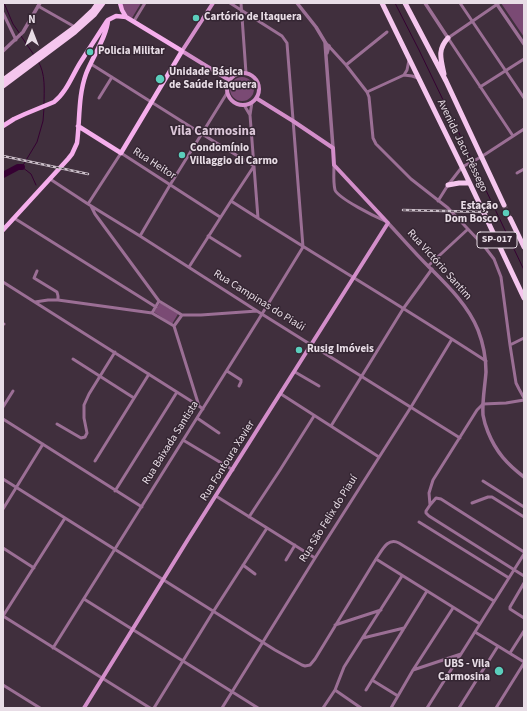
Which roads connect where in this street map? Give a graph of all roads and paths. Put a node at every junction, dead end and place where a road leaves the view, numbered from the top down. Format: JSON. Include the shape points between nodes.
{"nodes":[{"id":1,"x":98,"y":3,"type":"edge"},
{"id":2,"x":103,"y":3,"type":"edge"},
{"id":3,"x":120,"y":3,"type":"edge"},
{"id":4,"x":145,"y":3,"type":"edge"},
{"id":5,"x":213,"y":3,"type":"edge"},
{"id":6,"x":230,"y":3,"type":"edge"},
{"id":7,"x":241,"y":3,"type":"edge"},
{"id":8,"x":297,"y":3,"type":"edge"},
{"id":9,"x":382,"y":3,"type":"edge"},
{"id":10,"x":405,"y":3,"type":"edge"},
{"id":11,"x":425,"y":3,"type":"edge"},
{"id":12,"x":460,"y":3,"type":"edge"},
{"id":13,"x":497,"y":3,"type":"edge"},
{"id":14,"x":39,"y":5,"type":"edge"},
{"id":15,"x":241,"y":10,"type":"junction"},
{"id":16,"x":3,"y":14,"type":"edge"},
{"id":17,"x":126,"y":17,"type":"junction"},
{"id":18,"x":108,"y":20,"type":"junction"},
{"id":19,"x":134,"y":21,"type":"junction"},
{"id":20,"x":472,"y":21,"type":"junction"},
{"id":21,"x":75,"y":27,"type":"junction"},
{"id":22,"x":387,"y":32,"type":"dead end"},
{"id":23,"x":448,"y":38,"type":"junction"},
{"id":24,"x":17,"y":39,"type":"junction"},
{"id":25,"x":326,"y":42,"type":"junction"},
{"id":26,"x":524,"y":44,"type":"edge"},
{"id":27,"x":329,"y":46,"type":"junction"},
{"id":28,"x":3,"y":51,"type":"edge"},
{"id":29,"x":182,"y":51,"type":"junction"},
{"id":30,"x":39,"y":56,"type":"junction"},
{"id":31,"x":326,"y":56,"type":"junction"},
{"id":32,"x":409,"y":58,"type":"junction"},
{"id":33,"x":524,"y":59,"type":"edge"},
{"id":34,"x":33,"y":60,"type":"junction"},
{"id":35,"x":91,"y":64,"type":"junction"},
{"id":36,"x":346,"y":65,"type":"junction"},
{"id":37,"x":505,"y":71,"type":"junction"},
{"id":38,"x":246,"y":73,"type":"junction"},
{"id":39,"x":404,"y":75,"type":"junction"},
{"id":40,"x":112,"y":78,"type":"junction"},
{"id":41,"x":419,"y":78,"type":"junction"},
{"id":42,"x":3,"y":80,"type":"edge"},
{"id":43,"x":230,"y":80,"type":"junction"},
{"id":44,"x":446,"y":81,"type":"junction"},
{"id":45,"x":3,"y":86,"type":"edge"},
{"id":46,"x":480,"y":87,"type":"junction"},
{"id":47,"x":367,"y":92,"type":"junction"},
{"id":48,"x":227,"y":93,"type":"junction"},
{"id":49,"x":99,"y":98,"type":"dead end"},
{"id":50,"x":256,"y":98,"type":"junction"},
{"id":51,"x":524,"y":98,"type":"edge"},
{"id":52,"x":151,"y":102,"type":"junction"},
{"id":53,"x":252,"y":102,"type":"junction"},
{"id":54,"x":244,"y":105,"type":"junction"},
{"id":55,"x":250,"y":115,"type":"junction"},
{"id":56,"x":293,"y":121,"type":"junction"},
{"id":57,"x":3,"y":126,"type":"edge"},
{"id":58,"x":78,"y":126,"type":"junction"},
{"id":59,"x":524,"y":129,"type":"edge"},
{"id":60,"x":86,"y":131,"type":"junction"},
{"id":61,"x":202,"y":134,"type":"junction"},
{"id":62,"x":78,"y":135,"type":"junction"},
{"id":63,"x":513,"y":136,"type":"junction"},
{"id":64,"x":333,"y":148,"type":"junction"},
{"id":65,"x":121,"y":153,"type":"junction"},
{"id":66,"x":479,"y":158,"type":"junction"},
{"id":67,"x":334,"y":165,"type":"junction"},
{"id":68,"x":254,"y":166,"type":"junction"},
{"id":69,"x":464,"y":166,"type":"junction"},
{"id":70,"x":524,"y":169,"type":"edge"},
{"id":71,"x":517,"y":173,"type":"dead end"},
{"id":72,"x":50,"y":179,"type":"junction"},
{"id":73,"x":469,"y":183,"type":"junction"},
{"id":74,"x":170,"y":185,"type":"junction"},
{"id":75,"x":448,"y":185,"type":"junction"},
{"id":76,"x":231,"y":201,"type":"junction"},
{"id":77,"x":438,"y":201,"type":"junction"},
{"id":78,"x":90,"y":205,"type":"junction"},
{"id":79,"x":504,"y":205,"type":"tunnel mouth"},
{"id":80,"x":220,"y":217,"type":"junction"},
{"id":81,"x":14,"y":218,"type":"junction"},
{"id":82,"x":258,"y":218,"type":"junction"},
{"id":83,"x":510,"y":218,"type":"tunnel mouth"},
{"id":84,"x":387,"y":222,"type":"junction"},
{"id":85,"x":468,"y":229,"type":"junction"},
{"id":86,"x":3,"y":230,"type":"edge"},
{"id":87,"x":140,"y":236,"type":"junction"},
{"id":88,"x":208,"y":236,"type":"junction"},
{"id":89,"x":303,"y":247,"type":"junction"},
{"id":90,"x":524,"y":247,"type":"edge"},
{"id":91,"x":240,"y":256,"type":"dead end"},
{"id":92,"x":189,"y":267,"type":"junction"},
{"id":93,"x":430,"y":267,"type":"junction"},
{"id":94,"x":37,"y":271,"type":"dead end"},
{"id":95,"x":353,"y":278,"type":"junction"},
{"id":96,"x":3,"y":282,"type":"edge"},
{"id":97,"x":524,"y":298,"type":"edge"},
{"id":98,"x":58,"y":300,"type":"junction"},
{"id":99,"x":159,"y":301,"type":"junction"},
{"id":100,"x":35,"y":302,"type":"junction"},
{"id":101,"x":156,"y":307,"type":"junction"},
{"id":102,"x":403,"y":310,"type":"junction"},
{"id":103,"x":257,"y":311,"type":"junction"},
{"id":104,"x":152,"y":313,"type":"junction"},
{"id":105,"x":262,"y":314,"type":"junction"},
{"id":106,"x":182,"y":315,"type":"junction"},
{"id":107,"x":174,"y":326,"type":"junction"},
{"id":108,"x":524,"y":338,"type":"edge"},
{"id":109,"x":452,"y":339,"type":"junction"},
{"id":110,"x":510,"y":344,"type":"junction"},
{"id":111,"x":312,"y":345,"type":"junction"},
{"id":112,"x":115,"y":352,"type":"junction"},
{"id":113,"x":73,"y":359,"type":"dead end"},
{"id":114,"x":486,"y":361,"type":"junction"},
{"id":115,"x":226,"y":370,"type":"junction"},
{"id":116,"x":295,"y":372,"type":"junction"},
{"id":117,"x":149,"y":374,"type":"junction"},
{"id":118,"x":100,"y":376,"type":"junction"},
{"id":119,"x":362,"y":376,"type":"junction"},
{"id":120,"x":239,"y":386,"type":"dead end"},
{"id":121,"x":319,"y":386,"type":"dead end"},
{"id":122,"x":13,"y":391,"type":"dead end"},
{"id":123,"x":177,"y":392,"type":"junction"},
{"id":124,"x":281,"y":394,"type":"junction"},
{"id":125,"x":134,"y":398,"type":"junction"},
{"id":126,"x":524,"y":399,"type":"edge"},
{"id":127,"x":483,"y":404,"type":"junction"},
{"id":128,"x":199,"y":406,"type":"junction"},
{"id":129,"x":3,"y":407,"type":"edge"},
{"id":130,"x":411,"y":407,"type":"junction"},
{"id":131,"x":203,"y":409,"type":"junction"},
{"id":132,"x":314,"y":416,"type":"junction"},
{"id":133,"x":197,"y":418,"type":"junction"},
{"id":134,"x":3,"y":419,"type":"edge"},
{"id":135,"x":57,"y":424,"type":"dead end"},
{"id":136,"x":331,"y":426,"type":"junction"},
{"id":137,"x":219,"y":433,"type":"dead end"},
{"id":138,"x":460,"y":438,"type":"junction"},
{"id":139,"x":183,"y":440,"type":"junction"},
{"id":140,"x":44,"y":444,"type":"junction"},
{"id":141,"x":379,"y":456,"type":"junction"},
{"id":142,"x":95,"y":462,"type":"dead end"},
{"id":143,"x":233,"y":470,"type":"junction"},
{"id":144,"x":524,"y":477,"type":"edge"},
{"id":145,"x":3,"y":479,"type":"edge"},
{"id":146,"x":483,"y":481,"type":"dead end"},
{"id":147,"x":16,"y":488,"type":"junction"},
{"id":148,"x":115,"y":491,"type":"junction"},
{"id":149,"x":216,"y":496,"type":"junction"},
{"id":150,"x":472,"y":503,"type":"dead end"},
{"id":151,"x":430,"y":505,"type":"junction"},
{"id":152,"x":142,"y":507,"type":"junction"},
{"id":153,"x":524,"y":507,"type":"edge"},
{"id":154,"x":3,"y":509,"type":"edge"},
{"id":155,"x":524,"y":517,"type":"edge"},
{"id":156,"x":65,"y":518,"type":"junction"},
{"id":157,"x":249,"y":518,"type":"junction"},
{"id":158,"x":419,"y":522,"type":"dead end"},
{"id":159,"x":267,"y":528,"type":"junction"},
{"id":160,"x":295,"y":545,"type":"junction"},
{"id":161,"x":3,"y":548,"type":"edge"},
{"id":162,"x":115,"y":550,"type":"junction"},
{"id":163,"x":524,"y":553,"type":"edge"},
{"id":164,"x":315,"y":558,"type":"junction"},
{"id":165,"x":376,"y":559,"type":"junction"},
{"id":166,"x":286,"y":560,"type":"dead end"},
{"id":167,"x":243,"y":565,"type":"junction"},
{"id":168,"x":34,"y":568,"type":"junction"},
{"id":169,"x":514,"y":570,"type":"junction"},
{"id":170,"x":255,"y":574,"type":"dead end"},
{"id":171,"x":402,"y":576,"type":"junction"},
{"id":172,"x":524,"y":576,"type":"edge"},
{"id":173,"x":509,"y":578,"type":"junction"},
{"id":174,"x":164,"y":580,"type":"junction"},
{"id":175,"x":524,"y":583,"type":"edge"},
{"id":176,"x":427,"y":591,"type":"junction"},
{"id":177,"x":84,"y":599,"type":"junction"},
{"id":178,"x":494,"y":602,"type":"junction"},
{"id":179,"x":453,"y":608,"type":"junction"},
{"id":180,"x":380,"y":610,"type":"junction"},
{"id":181,"x":213,"y":612,"type":"junction"},
{"id":182,"x":3,"y":616,"type":"edge"},
{"id":183,"x":524,"y":618,"type":"edge"},
{"id":184,"x":480,"y":624,"type":"junction"},
{"id":185,"x":335,"y":625,"type":"junction"},
{"id":186,"x":404,"y":628,"type":"junction"},
{"id":187,"x":132,"y":630,"type":"junction"},
{"id":188,"x":524,"y":631,"type":"edge"},
{"id":189,"x":475,"y":632,"type":"junction"},
{"id":190,"x":363,"y":638,"type":"junction"},
{"id":191,"x":263,"y":642,"type":"junction"},
{"id":192,"x":498,"y":646,"type":"junction"},
{"id":193,"x":53,"y":648,"type":"junction"},
{"id":194,"x":510,"y":653,"type":"junction"},
{"id":195,"x":461,"y":654,"type":"junction"},
{"id":196,"x":183,"y":661,"type":"junction"},
{"id":197,"x":524,"y":662,"type":"edge"},
{"id":198,"x":413,"y":670,"type":"junction"},
{"id":199,"x":102,"y":679,"type":"junction"},
{"id":200,"x":372,"y":680,"type":"junction"},
{"id":201,"x":3,"y":684,"type":"edge"},
{"id":202,"x":335,"y":690,"type":"junction"},
{"id":203,"x":366,"y":690,"type":"dead end"},
{"id":204,"x":232,"y":691,"type":"junction"},
{"id":205,"x":398,"y":696,"type":"junction"},
{"id":206,"x":40,"y":708,"type":"edge"},
{"id":207,"x":84,"y":708,"type":"edge"},
{"id":208,"x":150,"y":708,"type":"edge"},
{"id":209,"x":154,"y":708,"type":"edge"},
{"id":210,"x":222,"y":708,"type":"edge"},
{"id":211,"x":258,"y":708,"type":"edge"},
{"id":212,"x":323,"y":708,"type":"edge"},
{"id":213,"x":361,"y":708,"type":"edge"},
{"id":214,"x":391,"y":708,"type":"edge"},
{"id":215,"x":427,"y":708,"type":"edge"},
{"id":216,"x":459,"y":708,"type":"edge"},
{"id":217,"x":496,"y":708,"type":"edge"}],
"edges":[{"from":1,"to":21,"type":"highway"},
{"from":2,"to":30,"type":"highway","via":[[85,24]]},
{"from":3,"to":17,"type":"main road"},
{"from":4,"to":19,"type":"street"},
{"from":5,"to":29,"type":"main road"},
{"from":6,"to":15,"type":"street"},
{"from":7,"to":15,"type":"street"},
{"from":8,"to":25,"type":"street"},
{"from":9,"to":32,"type":"highway","name":"Avenida Jacu-Pêssego","number":"SP-017"},
{"from":10,"to":44,"type":"highway","name":"Avenida Jacu-Pêssego"},
{"from":11,"to":23,"type":"street"},
{"from":12,"to":20,"type":"street"},
{"from":13,"to":20,"type":"street"},
{"from":13,"to":26,"type":"street"},
{"from":14,"to":21,"type":"street"},
{"from":14,"to":24,"type":"street"},
{"from":15,"to":38,"type":"street"},
{"from":15,"to":56,"type":"street","via":[[285,39]]},
{"from":16,"to":24,"type":"street"},
{"from":17,"to":18,"type":"main road","via":[[116,16]]},
{"from":17,"to":19,"type":"main road"},
{"from":18,"to":35,"type":"main road","via":[[106,31]]},
{"from":18,"to":57,"type":"main road","via":[[61,95],[54,102]]},
{"from":19,"to":29,"type":"main road"},
{"from":20,"to":23,"type":"street"},
{"from":20,"to":37,"type":"street"},
{"from":21,"to":30,"type":"highway"},
{"from":22,"to":36,"type":"street"},
{"from":23,"to":44,"type":"highway","via":[[442,46],[440,55]]},
{"from":23,"to":46,"type":"street"},
{"from":24,"to":28,"type":"street"},
{"from":25,"to":27,"type":"street"},
{"from":25,"to":31,"type":"street","name":"Rua Victório Santim"},
{"from":27,"to":31,"type":"street","name":"Rua Victório Santim"},
{"from":27,"to":36,"type":"street"},
{"from":29,"to":43,"type":"main road"},
{"from":29,"to":52,"type":"main road"},
{"from":30,"to":34,"type":"highway"},
{"from":31,"to":64,"type":"street","name":"Rua Victório Santim"},
{"from":32,"to":39,"type":"street"},
{"from":32,"to":41,"type":"highway","name":"Avenida Jacu-Pêssego","number":"SP-017"},
{"from":33,"to":37,"type":"street"},
{"from":34,"to":42,"type":"highway"},
{"from":34,"to":45,"type":"highway"},
{"from":35,"to":40,"type":"street"},
{"from":35,"to":58,"type":"main road","via":[[83,85]]},
{"from":36,"to":47,"type":"street"},
{"from":37,"to":46,"type":"street"},
{"from":37,"to":51,"type":"street"},
{"from":38,"to":43,"type":"main road","via":[[237,74]]},
{"from":38,"to":50,"type":"main road","via":[[254,78],[259,87]]},
{"from":39,"to":41,"type":"street"},
{"from":39,"to":47,"type":"street"},
{"from":40,"to":49,"type":"street"},
{"from":40,"to":52,"type":"street"},
{"from":41,"to":69,"type":"highway","name":"Avenida Jacu-Pêssego","number":"SP-017"},
{"from":43,"to":48,"type":"main road","via":[[227,84]]},
{"from":44,"to":66,"type":"highway","name":"Avenida Jacu-Pêssego"},
{"from":46,"to":63,"type":"street"},
{"from":47,"to":77,"type":"street","via":[[374,141],[411,179]]},
{"from":48,"to":54,"type":"main road","via":[[233,102]]},
{"from":48,"to":61,"type":"street"},
{"from":50,"to":53,"type":"main road"},
{"from":50,"to":56,"type":"main road"},
{"from":52,"to":61,"type":"street"},
{"from":52,"to":65,"type":"main road"},
{"from":53,"to":54,"type":"main road"},
{"from":53,"to":55,"type":"street"},
{"from":54,"to":55,"type":"street"},
{"from":55,"to":68,"type":"street"},
{"from":56,"to":64,"type":"main road"},
{"from":56,"to":89,"type":"street"},
{"from":58,"to":60,"type":"main road","name":"Rua Heitor"},
{"from":58,"to":62,"type":"main road"},
{"from":59,"to":63,"type":"street"},
{"from":60,"to":62,"type":"main road"},
{"from":60,"to":65,"type":"main road","name":"Rua Heitor"},
{"from":61,"to":68,"type":"street"},
{"from":61,"to":74,"type":"street"},
{"from":62,"to":72,"type":"main road","via":[[72,154]]},
{"from":63,"to":66,"type":"street"},
{"from":64,"to":67,"type":"main road","name":"Rua Victório Santim"},
{"from":65,"to":74,"type":"street","name":"Rua Heitor"},
{"from":65,"to":78,"type":"street"},
{"from":66,"to":69,"type":"street"},
{"from":66,"to":79,"type":"highway","name":"Avenida Jacu-Pêssego"},
{"from":67,"to":84,"type":"main road","name":"Rua Victório Santim"},
{"from":67,"to":84,"type":"street","name":"Rua Victório Santim","via":[[336,192]]},
{"from":68,"to":76,"type":"street"},
{"from":68,"to":82,"type":"street"},
{"from":69,"to":73,"type":"highway","name":"Avenida Jacu-Pêssego","number":"SP-017"},
{"from":69,"to":75,"type":"street"},
{"from":70,"to":71,"type":"street"},
{"from":72,"to":78,"type":"street","name":"Rua Campinas do Piaúi"},
{"from":72,"to":81,"type":"main road"},
{"from":73,"to":75,"type":"highway"},
{"from":73,"to":97,"type":"highway","name":"Avenida Jacu-Pêssego","number":"SP-017"},
{"from":74,"to":80,"type":"street","name":"Rua Heitor"},
{"from":74,"to":87,"type":"street"},
{"from":75,"to":77,"type":"street"},
{"from":76,"to":80,"type":"street"},
{"from":76,"to":82,"type":"street"},
{"from":77,"to":85,"type":"street"},
{"from":78,"to":87,"type":"street","name":"Rua Campinas do Piaúi"},
{"from":78,"to":99,"type":"street"},
{"from":80,"to":88,"type":"street"},
{"from":81,"to":86,"type":"main road"},
{"from":81,"to":101,"type":"street"},
{"from":82,"to":89,"type":"street"},
{"from":83,"to":90,"type":"highway","number":"SP-017"},
{"from":84,"to":93,"type":"street","name":"Rua Victório Santim"},
{"from":84,"to":95,"type":"main road","name":"Rua Fontoura Xavier"},
{"from":85,"to":93,"type":"street"},
{"from":85,"to":110,"type":"street","via":[[488,249],[498,265]]},
{"from":87,"to":92,"type":"street","name":"Rua Campinas do Piaúi"},
{"from":88,"to":91,"type":"street"},
{"from":88,"to":92,"type":"street"},
{"from":89,"to":95,"type":"street"},
{"from":89,"to":105,"type":"street","name":"Rua Baixada Santista"},
{"from":92,"to":103,"type":"street","name":"Rua Campinas do Piaúi"},
{"from":93,"to":102,"type":"street"},
{"from":93,"to":114,"type":"street","name":"Rua Victório Santim","via":[[458,297],[470,315],[482,341]]},
{"from":94,"to":98,"type":"street","via":[[34,278],[57,292]]},
{"from":95,"to":102,"type":"street"},
{"from":95,"to":111,"type":"main road","name":"Rua Fontoura Xavier"},
{"from":96,"to":100,"type":"street"},
{"from":98,"to":100,"type":"street"},
{"from":98,"to":104,"type":"street"},
{"from":99,"to":101,"type":"street"},
{"from":99,"to":106,"type":"street"},
{"from":100,"to":112,"type":"street"},
{"from":101,"to":104,"type":"street"},
{"from":102,"to":109,"type":"street"},
{"from":102,"to":119,"type":"street"},
{"from":103,"to":105,"type":"street","name":"Rua Campinas do Piaúi"},
{"from":103,"to":106,"type":"street"},
{"from":104,"to":107,"type":"street"},
{"from":105,"to":111,"type":"street","name":"Rua Campinas do Piaúi"},
{"from":105,"to":115,"type":"street","name":"Rua Baixada Santista"},
{"from":106,"to":107,"type":"street"},
{"from":107,"to":128,"type":"street"},
{"from":108,"to":110,"type":"street"},
{"from":109,"to":114,"type":"street"},
{"from":109,"to":130,"type":"street","name":"Rua São Felix do Piauí"},
{"from":110,"to":126,"type":"street","via":[[516,383]]},
{"from":111,"to":116,"type":"main road","name":"Rua Fontoura Xavier"},
{"from":111,"to":119,"type":"street","name":"Rua Campinas do Piaúi"},
{"from":112,"to":117,"type":"street"},
{"from":112,"to":118,"type":"street"},
{"from":113,"to":118,"type":"street"},
{"from":114,"to":127,"type":"street","name":"Rua Victório Santim"},
{"from":115,"to":120,"type":"street","via":[[242,380]]},
{"from":115,"to":131,"type":"street","name":"Rua Baixada Santista"},
{"from":116,"to":121,"type":"street"},
{"from":116,"to":124,"type":"main road","name":"Rua Fontoura Xavier"},
{"from":117,"to":123,"type":"street"},
{"from":117,"to":125,"type":"street"},
{"from":118,"to":125,"type":"street"},
{"from":118,"to":135,"type":"street","via":[[84,405],[86,437],[81,438]]},
{"from":119,"to":130,"type":"street","name":"Rua Campinas do Piaúi"},
{"from":119,"to":136,"type":"street"},
{"from":122,"to":129,"type":"street"},
{"from":123,"to":128,"type":"street"},
{"from":123,"to":148,"type":"street"},
{"from":124,"to":132,"type":"street"},
{"from":124,"to":143,"type":"main road","name":"Rua Fontoura Xavier"},
{"from":125,"to":142,"type":"street"},
{"from":126,"to":127,"type":"street"},
{"from":127,"to":138,"type":"street"},
{"from":127,"to":144,"type":"street","name":"Rua Victório Santim","via":[[484,421],[495,447]]},
{"from":128,"to":131,"type":"street"},
{"from":130,"to":138,"type":"street","name":"Rua Campinas do Piaúi"},
{"from":130,"to":141,"type":"street","name":"Rua São Felix do Piauí"},
{"from":131,"to":133,"type":"street","name":"Rua Baixada Santista"},
{"from":132,"to":136,"type":"street"},
{"from":132,"to":157,"type":"street"},
{"from":133,"to":137,"type":"street"},
{"from":133,"to":139,"type":"street","name":"Rua Baixada Santista"},
{"from":134,"to":140,"type":"street"},
{"from":136,"to":141,"type":"street"},
{"from":138,"to":151,"type":"street","via":[[433,480],[429,493]]},
{"from":139,"to":143,"type":"street"},
{"from":139,"to":152,"type":"street","name":"Rua Baixada Santista"},
{"from":140,"to":147,"type":"street"},
{"from":140,"to":148,"type":"street"},
{"from":141,"to":164,"type":"street","name":"Rua São Felix do Piauí"},
{"from":143,"to":149,"type":"main road","name":"Rua Fontoura Xavier"},
{"from":145,"to":147,"type":"street"},
{"from":146,"to":153,"type":"street"},
{"from":147,"to":154,"type":"street"},
{"from":147,"to":156,"type":"street"},
{"from":148,"to":152,"type":"street"},
{"from":149,"to":157,"type":"street"},
{"from":149,"to":174,"type":"main road","name":"Rua Fontoura Xavier"},
{"from":150,"to":155,"type":"street","via":[[492,497]]},
{"from":151,"to":163,"type":"street","via":[[436,498],[441,499]]},
{"from":151,"to":169,"type":"street","via":[[426,511],[429,516]]},
{"from":152,"to":162,"type":"street","name":"Rua Baixada Santista"},
{"from":156,"to":162,"type":"street"},
{"from":156,"to":168,"type":"street"},
{"from":157,"to":159,"type":"street"},
{"from":158,"to":173,"type":"street"},
{"from":159,"to":160,"type":"street"},
{"from":159,"to":167,"type":"street"},
{"from":160,"to":164,"type":"street"},
{"from":160,"to":166,"type":"street"},
{"from":161,"to":168,"type":"street"},
{"from":162,"to":174,"type":"street"},
{"from":162,"to":177,"type":"street","name":"Rua Baixada Santista"},
{"from":163,"to":169,"type":"street"},
{"from":164,"to":191,"type":"street","name":"Rua São Felix do Piauí"},
{"from":165,"to":171,"type":"street"},
{"from":165,"to":178,"type":"street","via":[[390,541],[396,541]]},
{"from":165,"to":185,"type":"street"},
{"from":167,"to":170,"type":"street"},
{"from":167,"to":181,"type":"street"},
{"from":168,"to":182,"type":"street"},
{"from":169,"to":172,"type":"street"},
{"from":169,"to":173,"type":"street"},
{"from":171,"to":176,"type":"street"},
{"from":171,"to":180,"type":"street"},
{"from":173,"to":178,"type":"street"},
{"from":174,"to":181,"type":"street"},
{"from":174,"to":187,"type":"main road","name":"Rua Fontoura Xavier"},
{"from":175,"to":183,"type":"street","via":[[510,607]]},
{"from":176,"to":179,"type":"street"},
{"from":176,"to":186,"type":"street"},
{"from":177,"to":187,"type":"street"},
{"from":177,"to":193,"type":"street","name":"Rua Baixada Santista"},
{"from":178,"to":184,"type":"street"},
{"from":179,"to":184,"type":"street"},
{"from":179,"to":198,"type":"street"},
{"from":180,"to":185,"type":"street"},
{"from":180,"to":190,"type":"street"},
{"from":181,"to":191,"type":"street"},
{"from":181,"to":196,"type":"street"},
{"from":182,"to":193,"type":"street"},
{"from":184,"to":189,"type":"street"},
{"from":185,"to":191,"type":"street","via":[[310,665],[305,666],[292,660]]},
{"from":186,"to":190,"type":"street"},
{"from":186,"to":200,"type":"street"},
{"from":187,"to":196,"type":"street"},
{"from":187,"to":199,"type":"main road","name":"Rua Fontoura Xavier"},
{"from":188,"to":194,"type":"street"},
{"from":189,"to":192,"type":"street"},
{"from":189,"to":195,"type":"street"},
{"from":190,"to":202,"type":"street","via":[[344,667]]},
{"from":191,"to":204,"type":"street","name":"Rua São Felix do Piauí"},
{"from":192,"to":194,"type":"street"},
{"from":192,"to":216,"type":"street"},
{"from":193,"to":199,"type":"street"},
{"from":194,"to":197,"type":"street"},
{"from":195,"to":198,"type":"street"},
{"from":195,"to":215,"type":"street"},
{"from":196,"to":204,"type":"street"},
{"from":196,"to":209,"type":"street"},
{"from":197,"to":217,"type":"street"},
{"from":198,"to":205,"type":"street"},
{"from":199,"to":207,"type":"main road","name":"Rua Fontoura Xavier"},
{"from":199,"to":208,"type":"street"},
{"from":200,"to":203,"type":"street"},
{"from":200,"to":205,"type":"street"},
{"from":201,"to":206,"type":"street"},
{"from":202,"to":212,"type":"street"},
{"from":202,"to":213,"type":"street"},
{"from":204,"to":210,"type":"street","name":"Rua São Felix do Piauí"},
{"from":204,"to":211,"type":"street"},
{"from":205,"to":214,"type":"street"}]}
